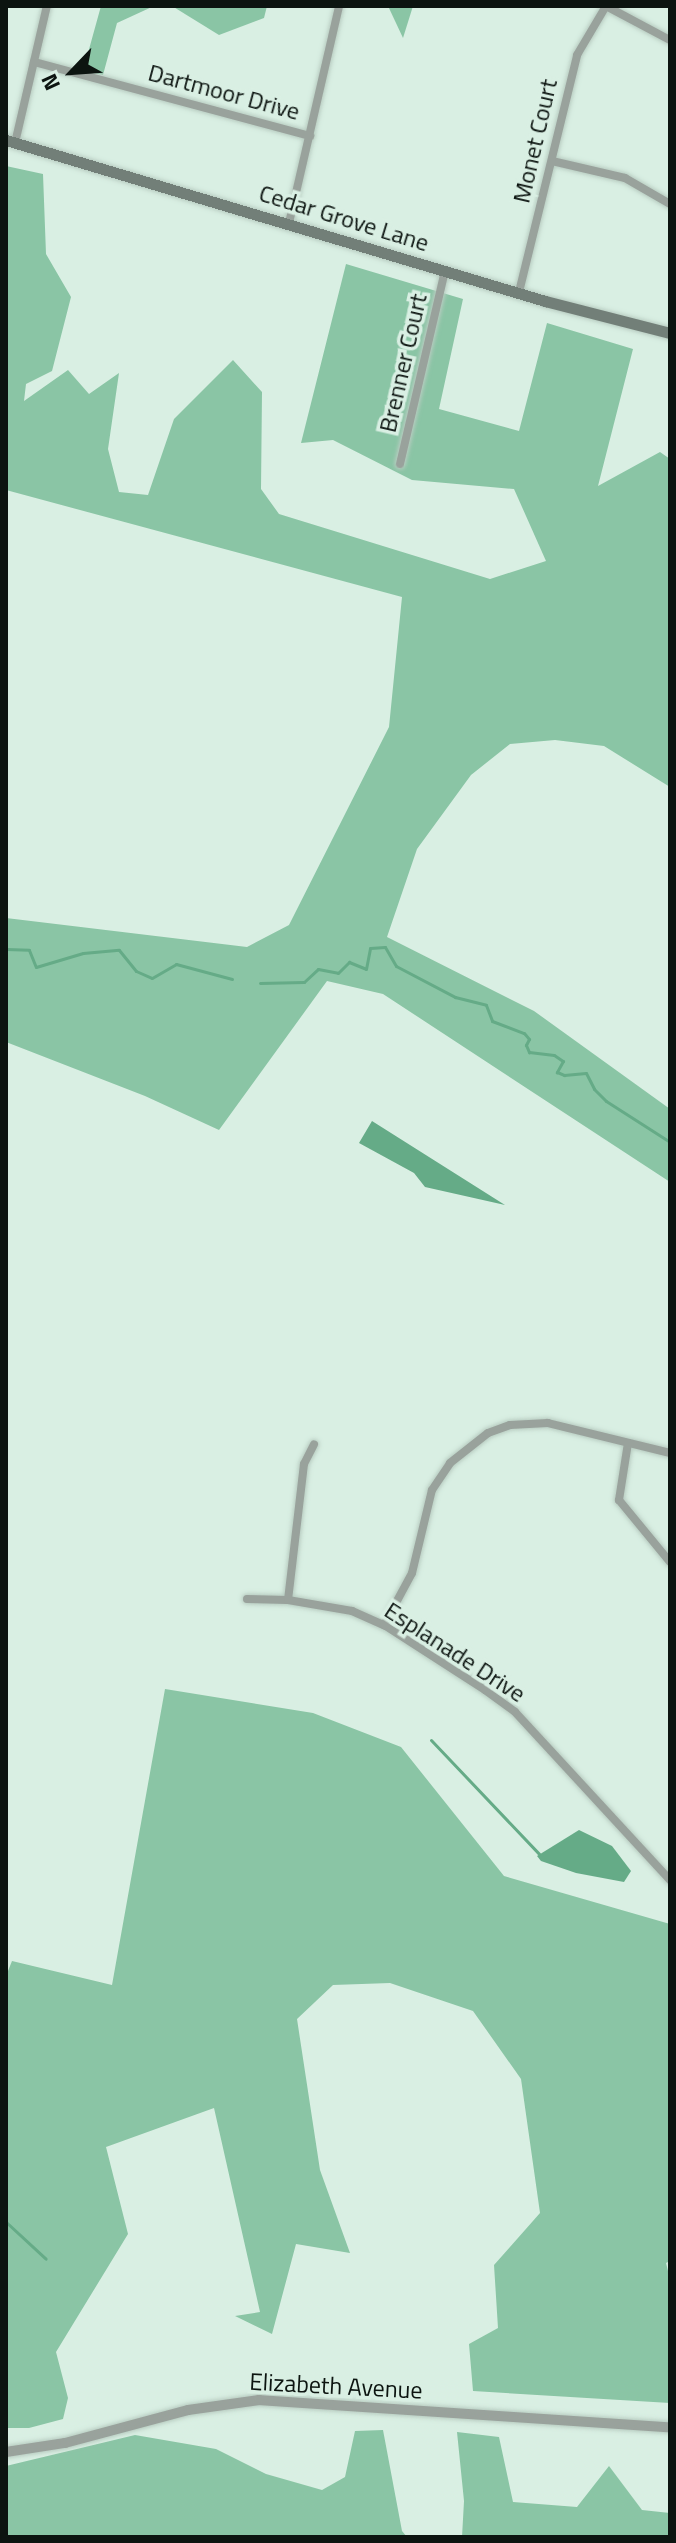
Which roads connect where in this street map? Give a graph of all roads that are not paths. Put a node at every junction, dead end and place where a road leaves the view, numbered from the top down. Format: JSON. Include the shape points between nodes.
{"nodes":[{"id":1,"x":47,"y":6,"type":"edge"},
{"id":2,"x":339,"y":6,"type":"edge"},
{"id":3,"x":606,"y":6,"type":"edge"},
{"id":4,"x":670,"y":40,"type":"edge"},
{"id":5,"x":34,"y":62,"type":"junction"},
{"id":6,"x":310,"y":136,"type":"junction"},
{"id":7,"x":10,"y":141,"type":"edge"},
{"id":8,"x":552,"y":161,"type":"junction"},
{"id":9,"x":670,"y":204,"type":"edge"},
{"id":10,"x":289,"y":223,"type":"junction"},
{"id":11,"x":445,"y":271,"type":"junction"},
{"id":12,"x":519,"y":292,"type":"junction"},
{"id":13,"x":670,"y":333,"type":"edge"},
{"id":14,"x":400,"y":464,"type":"dead end"},
{"id":15,"x":628,"y":1443,"type":"junction"},
{"id":16,"x":314,"y":1444,"type":"dead end"},
{"id":17,"x":670,"y":1453,"type":"edge"},
{"id":18,"x":670,"y":1562,"type":"edge"},
{"id":19,"x":247,"y":1599,"type":"dead end"},
{"id":20,"x":288,"y":1600,"type":"junction"},
{"id":21,"x":384,"y":1625,"type":"junction"},
{"id":22,"x":670,"y":1880,"type":"edge"},
{"id":23,"x":670,"y":2427,"type":"edge"},
{"id":24,"x":6,"y":2452,"type":"edge"}],
"edges":[{"from":1,"to":5,"type":"street"},
{"from":2,"to":6,"type":"street"},
{"from":3,"to":4,"type":"street"},
{"from":3,"to":8,"type":"street","name":"Monet Court","via":[[577,55]]},
{"from":5,"to":6,"type":"street","name":"Dartmoor Drive"},
{"from":5,"to":7,"type":"street"},
{"from":6,"to":10,"type":"street"},
{"from":7,"to":10,"type":"main road","name":"Cedar Grove Lane"},
{"from":8,"to":9,"type":"street","via":[[625,178]]},
{"from":8,"to":12,"type":"street","name":"Monet Court"},
{"from":10,"to":11,"type":"main road","name":"Cedar Grove Lane"},
{"from":11,"to":12,"type":"main road","name":"Cedar Grove Lane"},
{"from":11,"to":14,"type":"street","name":"Brenner Court"},
{"from":12,"to":13,"type":"main road","name":"Cedar Grove Lane"},
{"from":15,"to":17,"type":"street"},
{"from":15,"to":18,"type":"street","via":[[619,1500]]},
{"from":15,"to":21,"type":"street","via":[[548,1423],[510,1425],[469,1446],[432,1490],[412,1573]]},
{"from":16,"to":20,"type":"street","via":[[304,1464]]},
{"from":19,"to":20,"type":"street","name":"Esplanade Drive"},
{"from":20,"to":21,"type":"street","name":"Esplanade Drive","via":[[338,1607]]},
{"from":21,"to":22,"type":"street","name":"Esplanade Drive","via":[[515,1712]]},
{"from":23,"to":24,"type":"street","name":"Elizabeth Avenue","via":[[259,2400],[203,2407],[65,2443]]}]}
